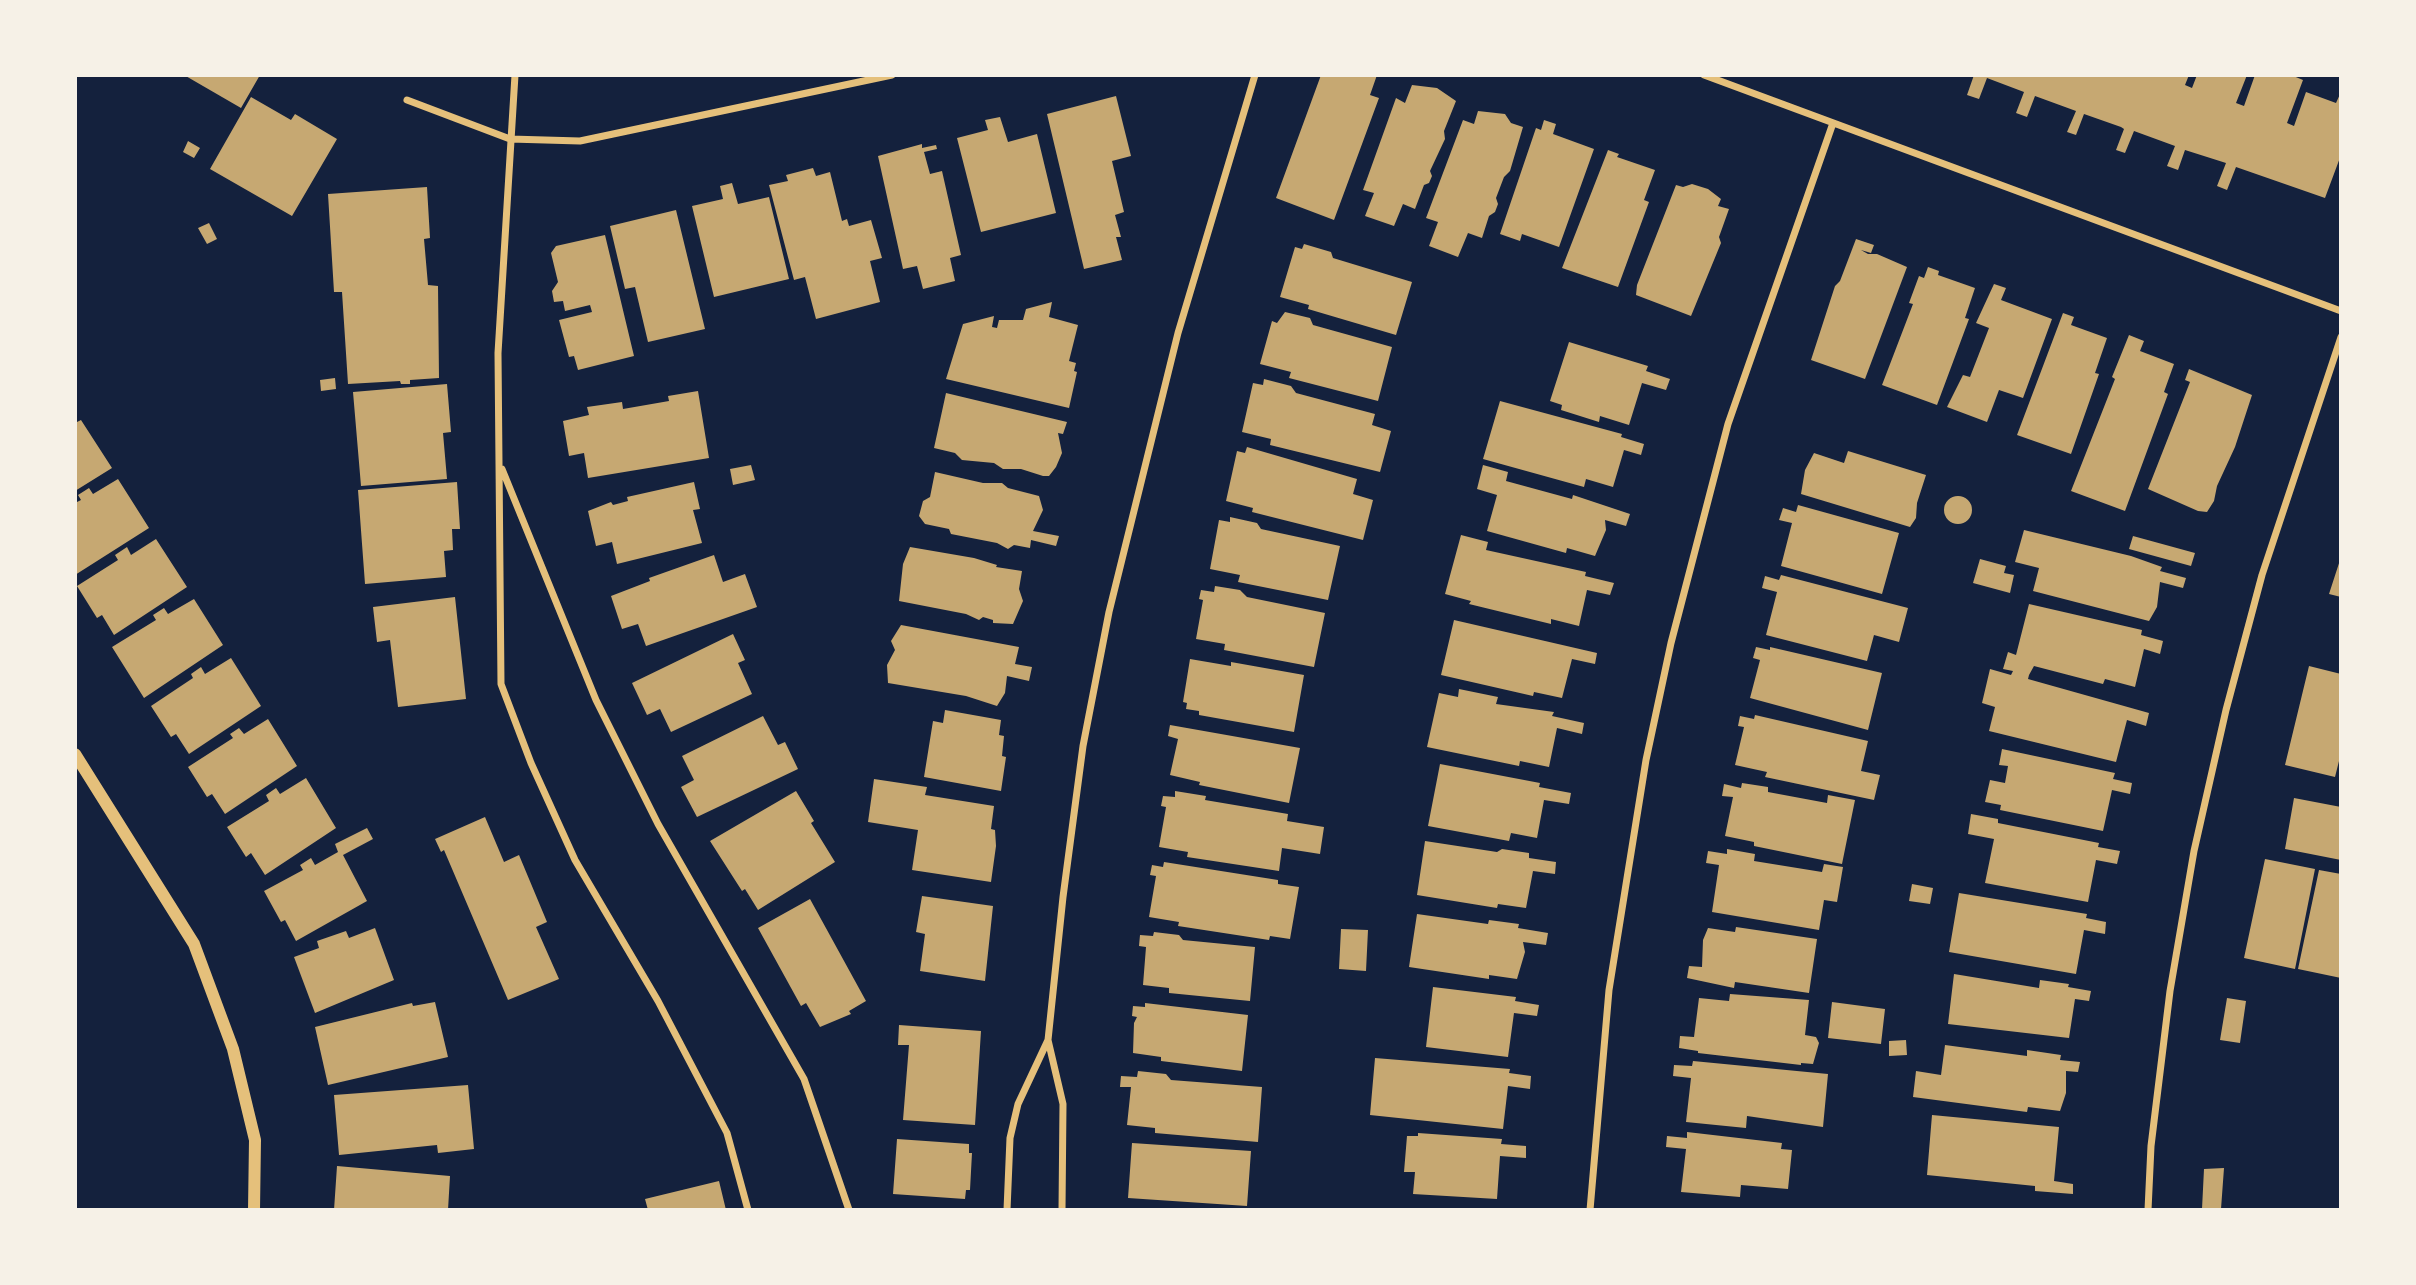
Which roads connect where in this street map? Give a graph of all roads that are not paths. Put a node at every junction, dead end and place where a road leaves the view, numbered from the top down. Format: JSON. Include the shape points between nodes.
{"nodes":[{"id":1,"x":515,"y":75,"type":"edge"},
{"id":2,"x":892,"y":75,"type":"edge"},
{"id":3,"x":1255,"y":75,"type":"edge"},
{"id":4,"x":1704,"y":75,"type":"edge"},
{"id":5,"x":407,"y":100,"type":"dead end"},
{"id":6,"x":1833,"y":123,"type":"junction"},
{"id":7,"x":510,"y":139,"type":"junction"},
{"id":8,"x":2341,"y":311,"type":"edge"},
{"id":9,"x":2341,"y":337,"type":"edge"},
{"id":10,"x":501,"y":465,"type":"junction"},
{"id":11,"x":75,"y":754,"type":"edge"},
{"id":12,"x":1048,"y":1040,"type":"junction"},
{"id":13,"x":254,"y":1210,"type":"edge"},
{"id":14,"x":748,"y":1210,"type":"edge"},
{"id":15,"x":849,"y":1210,"type":"edge"},
{"id":16,"x":1007,"y":1210,"type":"edge"},
{"id":17,"x":1062,"y":1210,"type":"edge"},
{"id":18,"x":1590,"y":1210,"type":"edge"},
{"id":19,"x":2148,"y":1210,"type":"edge"}],
"edges":[{"from":1,"to":7,"type":"street"},
{"from":2,"to":7,"type":"street","via":[[580,141]]},
{"from":3,"to":12,"type":"street","via":[[1178,333],[1109,612],[1083,746]]},
{"from":4,"to":6,"type":"street"},
{"from":5,"to":7,"type":"street"},
{"from":6,"to":8,"type":"street"},
{"from":6,"to":18,"type":"street","via":[[1728,424],[1671,643],[1646,760],[1613,964]]},
{"from":7,"to":10,"type":"street","via":[[498,354]]},
{"from":9,"to":19,"type":"street","via":[[2262,575],[2194,851],[2169,1004],[2151,1146]]},
{"from":10,"to":14,"type":"street","via":[[501,684],[575,860],[727,1133]]},
{"from":10,"to":15,"type":"street","via":[[602,712],[658,824],[804,1079]]},
{"from":11,"to":13,"type":"street","via":[[194,944],[233,1049],[255,1140]]},
{"from":12,"to":16,"type":"street","via":[[1018,1104],[1010,1138]]},
{"from":12,"to":17,"type":"street","via":[[1063,1104]]}]}
